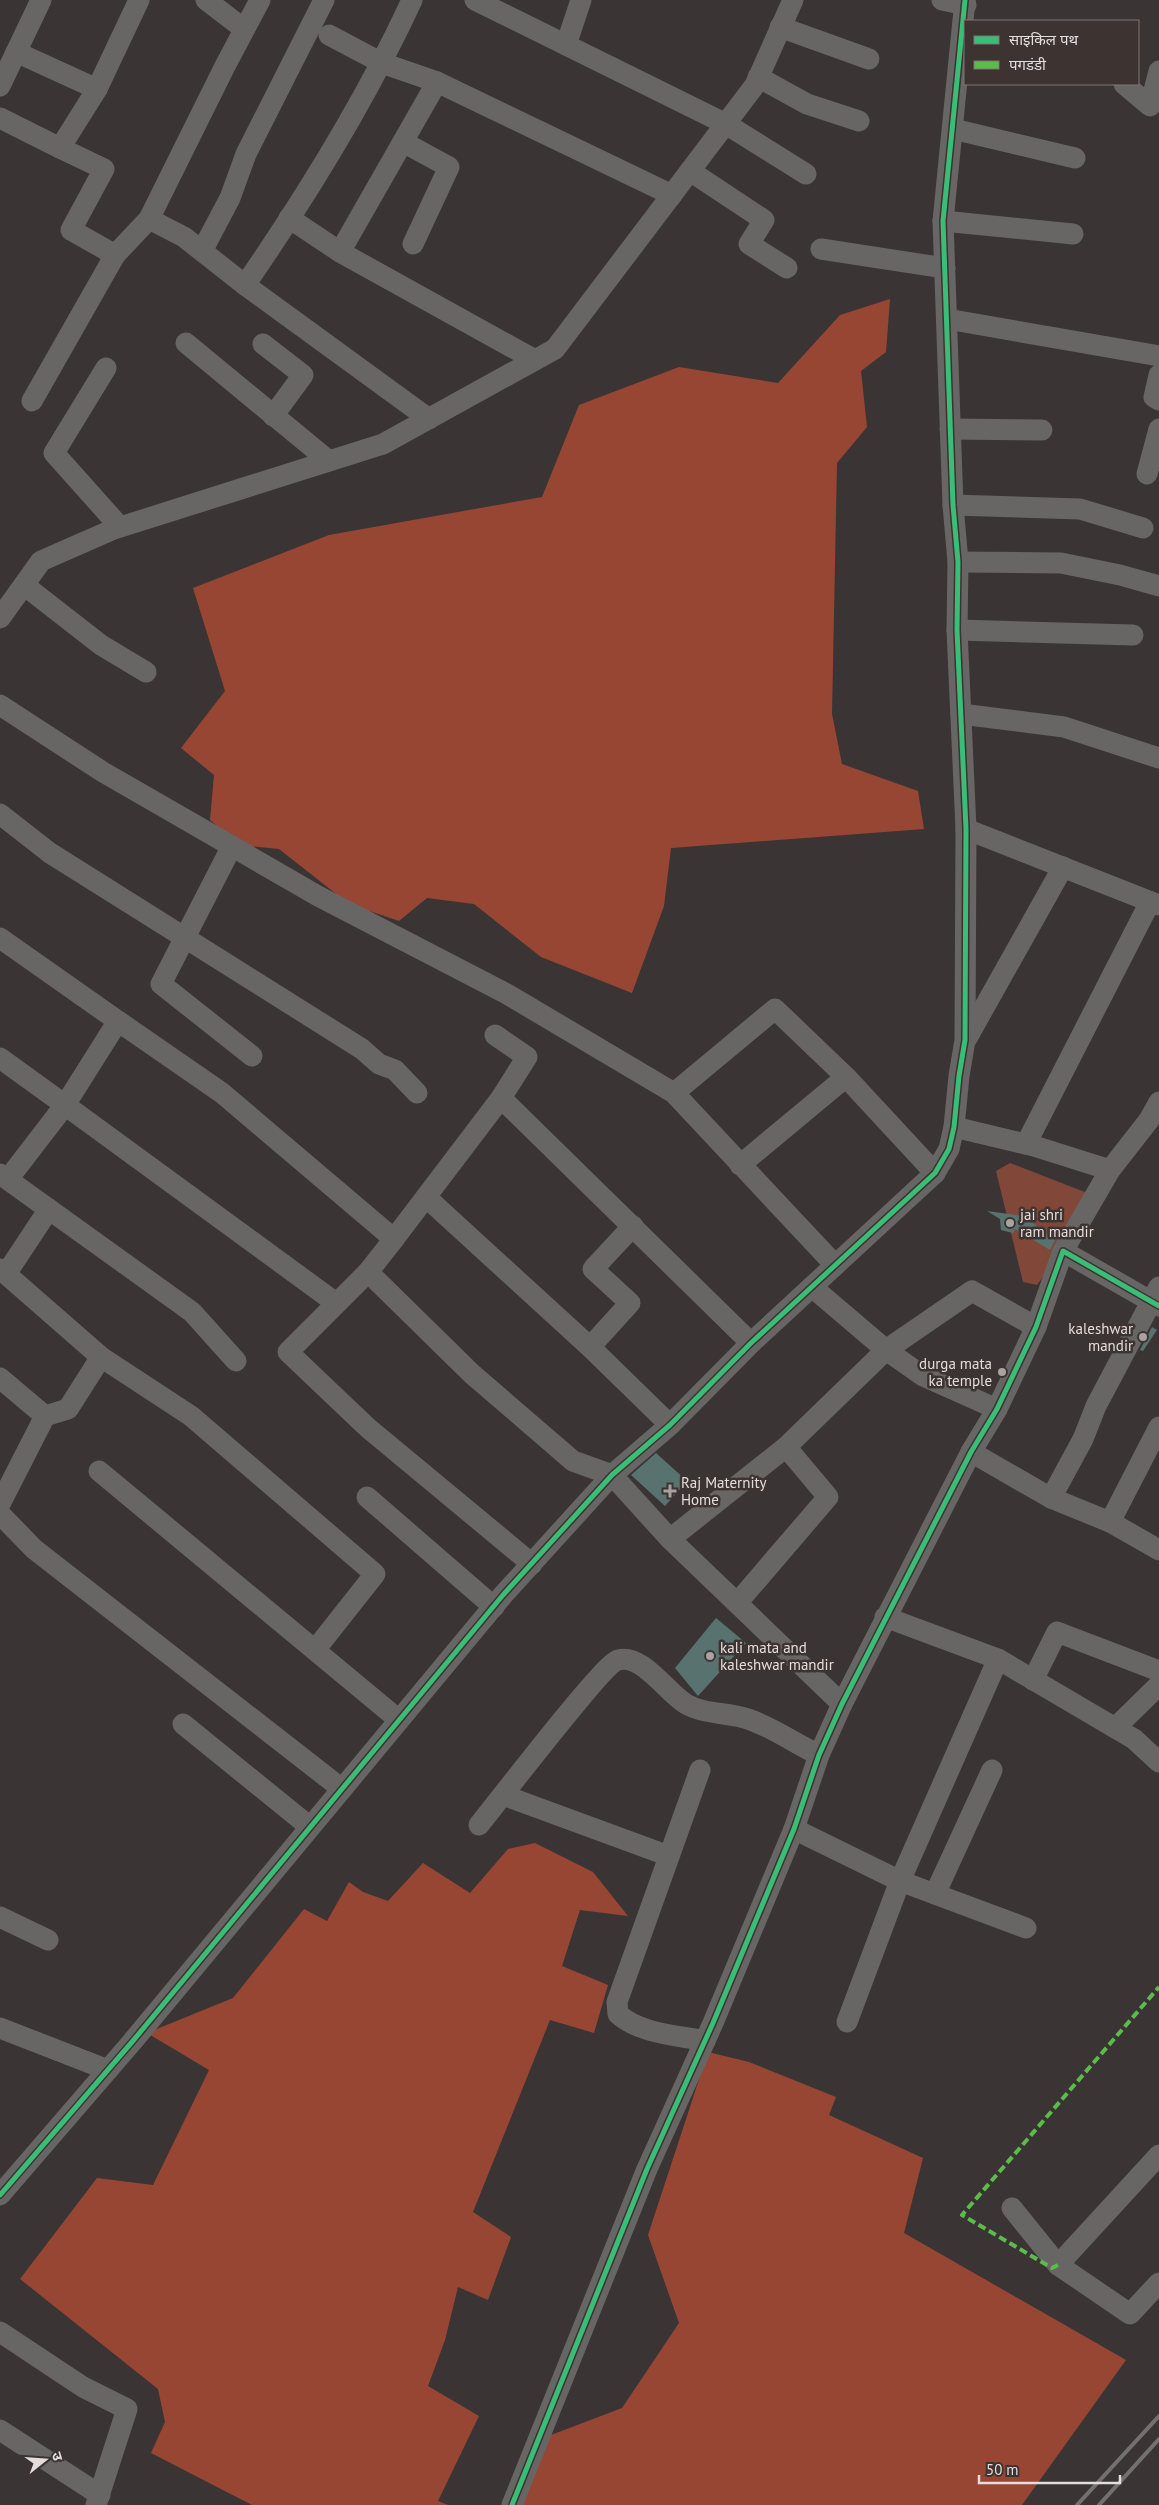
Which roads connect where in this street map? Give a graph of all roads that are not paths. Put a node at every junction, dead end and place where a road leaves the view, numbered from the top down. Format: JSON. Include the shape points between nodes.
{"nodes":[{"id":1,"x":41,"y":0,"type":"edge"},
{"id":2,"x":139,"y":0,"type":"edge"},
{"id":3,"x":206,"y":0,"type":"edge"},
{"id":4,"x":260,"y":0,"type":"edge"},
{"id":5,"x":324,"y":0,"type":"edge"},
{"id":6,"x":412,"y":0,"type":"edge"},
{"id":7,"x":475,"y":0,"type":"edge"},
{"id":8,"x":581,"y":0,"type":"edge"},
{"id":9,"x":793,"y":0,"type":"edge"},
{"id":10,"x":942,"y":0,"type":"edge"},
{"id":11,"x":965,"y":2,"type":"edge"},
{"id":12,"x":964,"y":20,"type":"edge"},
{"id":13,"x":780,"y":27,"type":"junction"},
{"id":14,"x":244,"y":29,"type":"junction"},
{"id":15,"x":329,"y":35,"type":"dead end"},
{"id":16,"x":964,"y":36,"type":"edge"},
{"id":17,"x":566,"y":45,"type":"junction"},
{"id":18,"x":16,"y":52,"type":"junction"},
{"id":19,"x":869,"y":59,"type":"dead end"},
{"id":20,"x":382,"y":63,"type":"junction"},
{"id":21,"x":1159,"y":71,"type":"edge"},
{"id":22,"x":758,"y":77,"type":"junction"},
{"id":23,"x":437,"y":82,"type":"junction"},
{"id":24,"x":1125,"y":85,"type":"edge"},
{"id":25,"x":0,"y":86,"type":"edge"},
{"id":26,"x":97,"y":89,"type":"junction"},
{"id":27,"x":0,"y":118,"type":"edge"},
{"id":28,"x":859,"y":121,"type":"dead end"},
{"id":29,"x":726,"y":124,"type":"junction"},
{"id":30,"x":953,"y":129,"type":"junction"},
{"id":31,"x":403,"y":142,"type":"junction"},
{"id":32,"x":60,"y":148,"type":"junction"},
{"id":33,"x":1076,"y":158,"type":"dead end"},
{"id":34,"x":690,"y":171,"type":"junction"},
{"id":35,"x":806,"y":174,"type":"dead end"},
{"id":36,"x":672,"y":195,"type":"junction"},
{"id":37,"x":289,"y":218,"type":"junction"},
{"id":38,"x":149,"y":219,"type":"junction"},
{"id":39,"x":943,"y":221,"type":"junction"},
{"id":40,"x":1073,"y":234,"type":"dead end"},
{"id":41,"x":413,"y":244,"type":"dead end"},
{"id":42,"x":821,"y":249,"type":"dead end"},
{"id":43,"x":202,"y":251,"type":"junction"},
{"id":44,"x":340,"y":252,"type":"junction"},
{"id":45,"x":115,"y":255,"type":"junction"},
{"id":46,"x":787,"y":268,"type":"dead end"},
{"id":47,"x":945,"y":268,"type":"junction"},
{"id":48,"x":244,"y":285,"type":"junction"},
{"id":49,"x":947,"y":319,"type":"junction"},
{"id":50,"x":186,"y":343,"type":"dead end"},
{"id":51,"x":263,"y":344,"type":"dead end"},
{"id":52,"x":1159,"y":356,"type":"edge"},
{"id":53,"x":535,"y":360,"type":"junction"},
{"id":54,"x":106,"y":368,"type":"dead end"},
{"id":55,"x":1159,"y":375,"type":"edge"},
{"id":56,"x":32,"y":400,"type":"dead end"},
{"id":57,"x":1159,"y":400,"type":"edge"},
{"id":58,"x":273,"y":416,"type":"junction"},
{"id":59,"x":428,"y":419,"type":"junction"},
{"id":60,"x":950,"y":429,"type":"junction"},
{"id":61,"x":1159,"y":429,"type":"edge"},
{"id":62,"x":1042,"y":430,"type":"dead end"},
{"id":63,"x":328,"y":461,"type":"junction"},
{"id":64,"x":1147,"y":474,"type":"dead end"},
{"id":65,"x":953,"y":506,"type":"junction"},
{"id":66,"x":120,"y":527,"type":"junction"},
{"id":67,"x":1142,"y":528,"type":"dead end"},
{"id":68,"x":958,"y":562,"type":"junction"},
{"id":69,"x":1159,"y":586,"type":"edge"},
{"id":70,"x":9,"y":599,"type":"edge"},
{"id":71,"x":957,"y":630,"type":"junction"},
{"id":72,"x":1134,"y":636,"type":"dead end"},
{"id":73,"x":146,"y":672,"type":"dead end"},
{"id":74,"x":0,"y":705,"type":"edge"},
{"id":75,"x":961,"y":714,"type":"junction"},
{"id":76,"x":1159,"y":758,"type":"edge"},
{"id":77,"x":0,"y":814,"type":"edge"},
{"id":78,"x":966,"y":829,"type":"junction"},
{"id":79,"x":232,"y":846,"type":"junction"},
{"id":80,"x":1063,"y":867,"type":"junction"},
{"id":81,"x":1154,"y":904,"type":"edge"},
{"id":82,"x":184,"y":937,"type":"junction"},
{"id":83,"x":0,"y":938,"type":"edge"},
{"id":84,"x":118,"y":1021,"type":"junction"},
{"id":85,"x":495,"y":1035,"type":"dead end"},
{"id":86,"x":965,"y":1040,"type":"junction"},
{"id":87,"x":252,"y":1056,"type":"dead end"},
{"id":88,"x":0,"y":1058,"type":"edge"},
{"id":89,"x":846,"y":1077,"type":"junction"},
{"id":90,"x":674,"y":1092,"type":"junction"},
{"id":91,"x":417,"y":1093,"type":"dead end"},
{"id":92,"x":502,"y":1098,"type":"junction"},
{"id":93,"x":1159,"y":1102,"type":"edge"},
{"id":94,"x":66,"y":1105,"type":"junction"},
{"id":95,"x":954,"y":1127,"type":"junction"},
{"id":96,"x":1026,"y":1144,"type":"junction"},
{"id":97,"x":740,"y":1165,"type":"junction"},
{"id":98,"x":1110,"y":1170,"type":"junction"},
{"id":99,"x":936,"y":1173,"type":"junction"},
{"id":100,"x":4,"y":1176,"type":"edge"},
{"id":101,"x":427,"y":1198,"type":"junction"},
{"id":102,"x":49,"y":1209,"type":"junction"},
{"id":103,"x":633,"y":1226,"type":"junction"},
{"id":104,"x":394,"y":1239,"type":"junction"},
{"id":105,"x":1063,"y":1251,"type":"junction"},
{"id":106,"x":835,"y":1264,"type":"junction"},
{"id":107,"x":3,"y":1271,"type":"edge"},
{"id":108,"x":368,"y":1272,"type":"junction"},
{"id":109,"x":812,"y":1287,"type":"junction"},
{"id":110,"x":1156,"y":1298,"type":"edge"},
{"id":111,"x":336,"y":1303,"type":"junction"},
{"id":112,"x":1036,"y":1327,"type":"junction"},
{"id":113,"x":751,"y":1343,"type":"junction"},
{"id":114,"x":590,"y":1347,"type":"junction"},
{"id":115,"x":886,"y":1350,"type":"junction"},
{"id":116,"x":100,"y":1357,"type":"junction"},
{"id":117,"x":236,"y":1361,"type":"dead end"},
{"id":118,"x":0,"y":1378,"type":"edge"},
{"id":119,"x":997,"y":1409,"type":"junction"},
{"id":120,"x":46,"y":1416,"type":"junction"},
{"id":121,"x":670,"y":1424,"type":"junction"},
{"id":122,"x":1159,"y":1427,"type":"edge"},
{"id":123,"x":786,"y":1447,"type":"junction"},
{"id":124,"x":971,"y":1452,"type":"junction"},
{"id":125,"x":99,"y":1471,"type":"dead end"},
{"id":126,"x":612,"y":1475,"type":"junction"},
{"id":127,"x":367,"y":1497,"type":"dead end"},
{"id":128,"x":1051,"y":1498,"type":"junction"},
{"id":129,"x":0,"y":1504,"type":"edge"},
{"id":130,"x":0,"y":1514,"type":"edge"},
{"id":131,"x":1110,"y":1522,"type":"junction"},
{"id":132,"x":670,"y":1539,"type":"junction"},
{"id":133,"x":1159,"y":1550,"type":"edge"},
{"id":134,"x":532,"y":1564,"type":"junction"},
{"id":135,"x":738,"y":1602,"type":"junction"},
{"id":136,"x":494,"y":1607,"type":"junction"},
{"id":137,"x":885,"y":1617,"type":"junction"},
{"id":138,"x":315,"y":1650,"type":"junction"},
{"id":139,"x":998,"y":1660,"type":"junction"},
{"id":140,"x":1159,"y":1671,"type":"edge"},
{"id":141,"x":1033,"y":1680,"type":"junction"},
{"id":142,"x":1159,"y":1685,"type":"edge"},
{"id":143,"x":842,"y":1704,"type":"junction"},
{"id":144,"x":399,"y":1720,"type":"junction"},
{"id":145,"x":183,"y":1724,"type":"dead end"},
{"id":146,"x":1115,"y":1728,"type":"junction"},
{"id":147,"x":819,"y":1756,"type":"junction"},
{"id":148,"x":1159,"y":1762,"type":"edge"},
{"id":149,"x":700,"y":1770,"type":"dead end"},
{"id":150,"x":992,"y":1770,"type":"dead end"},
{"id":151,"x":342,"y":1789,"type":"junction"},
{"id":152,"x":503,"y":1795,"type":"junction"},
{"id":153,"x":479,"y":1825,"type":"dead end"},
{"id":154,"x":310,"y":1827,"type":"junction"},
{"id":155,"x":794,"y":1830,"type":"junction"},
{"id":156,"x":669,"y":1856,"type":"junction"},
{"id":157,"x":900,"y":1881,"type":"junction"},
{"id":158,"x":935,"y":1894,"type":"junction"},
{"id":159,"x":0,"y":1917,"type":"edge"},
{"id":160,"x":1026,"y":1928,"type":"dead end"},
{"id":161,"x":48,"y":1940,"type":"dead end"},
{"id":162,"x":847,"y":2022,"type":"dead end"},
{"id":163,"x":0,"y":2028,"type":"edge"},
{"id":164,"x":705,"y":2041,"type":"junction"},
{"id":165,"x":108,"y":2070,"type":"junction"},
{"id":166,"x":1159,"y":2155,"type":"edge"},
{"id":167,"x":0,"y":2195,"type":"edge"},
{"id":168,"x":1012,"y":2208,"type":"dead end"},
{"id":169,"x":1058,"y":2265,"type":"junction"},
{"id":170,"x":1159,"y":2283,"type":"edge"},
{"id":171,"x":0,"y":2332,"type":"edge"},
{"id":172,"x":0,"y":2430,"type":"edge"},
{"id":173,"x":98,"y":2500,"type":"edge"},
{"id":174,"x":512,"y":2505,"type":"edge"}],
"edges":[{"from":1,"to":18,"type":"street"},
{"from":2,"to":26,"type":"street"},
{"from":3,"to":14,"type":"street"},
{"from":4,"to":14,"type":"street"},
{"from":5,"to":43,"type":"street","via":[[246,154],[230,198]]},
{"from":6,"to":20,"type":"street"},
{"from":7,"to":17,"type":"street"},
{"from":8,"to":17,"type":"street"},
{"from":9,"to":13,"type":"street"},
{"from":10,"to":11,"type":"street"},
{"from":11,"to":12,"type":"street"},
{"from":13,"to":19,"type":"street"},
{"from":13,"to":22,"type":"street"},
{"from":14,"to":38,"type":"street"},
{"from":15,"to":20,"type":"street"},
{"from":16,"to":30,"type":"street"},
{"from":17,"to":29,"type":"street"},
{"from":18,"to":25,"type":"street"},
{"from":18,"to":26,"type":"street"},
{"from":20,"to":23,"type":"street"},
{"from":20,"to":37,"type":"street"},
{"from":21,"to":24,"type":"street","via":[[1150,106]]},
{"from":22,"to":28,"type":"street","via":[[807,104]]},
{"from":22,"to":29,"type":"street"},
{"from":23,"to":31,"type":"street"},
{"from":23,"to":36,"type":"street"},
{"from":26,"to":32,"type":"street"},
{"from":27,"to":32,"type":"street"},
{"from":29,"to":34,"type":"street"},
{"from":29,"to":35,"type":"street"},
{"from":30,"to":33,"type":"street"},
{"from":30,"to":39,"type":"street"},
{"from":31,"to":41,"type":"street","via":[[449,167]]},
{"from":31,"to":44,"type":"street"},
{"from":32,"to":45,"type":"street","via":[[104,169],[70,230]]},
{"from":34,"to":36,"type":"street"},
{"from":34,"to":46,"type":"street","via":[[764,220],[749,244]]},
{"from":36,"to":53,"type":"street","via":[[555,348]]},
{"from":37,"to":44,"type":"street"},
{"from":37,"to":48,"type":"street"},
{"from":38,"to":43,"type":"street","via":[[184,237]]},
{"from":38,"to":45,"type":"street"},
{"from":39,"to":40,"type":"street"},
{"from":39,"to":47,"type":"street"},
{"from":42,"to":47,"type":"street"},
{"from":43,"to":48,"type":"street"},
{"from":44,"to":53,"type":"street"},
{"from":45,"to":56,"type":"street"},
{"from":47,"to":49,"type":"street"},
{"from":48,"to":59,"type":"street"},
{"from":49,"to":52,"type":"street"},
{"from":49,"to":60,"type":"street"},
{"from":50,"to":58,"type":"street"},
{"from":51,"to":58,"type":"street","via":[[303,375]]},
{"from":53,"to":59,"type":"street"},
{"from":54,"to":66,"type":"street","via":[[54,453]]},
{"from":55,"to":57,"type":"street","via":[[1154,397]]},
{"from":58,"to":63,"type":"street"},
{"from":59,"to":63,"type":"street","via":[[383,444]]},
{"from":60,"to":62,"type":"street"},
{"from":60,"to":65,"type":"street"},
{"from":61,"to":64,"type":"street"},
{"from":63,"to":66,"type":"street"},
{"from":65,"to":67,"type":"street","via":[[1080,509]]},
{"from":65,"to":68,"type":"street"},
{"from":66,"to":70,"type":"street","via":[[41,561]]},
{"from":68,"to":69,"type":"street","via":[[1061,563],[1120,574]]},
{"from":68,"to":71,"type":"street"},
{"from":70,"to":73,"type":"street","via":[[101,645]]},
{"from":71,"to":72,"type":"street"},
{"from":71,"to":75,"type":"street"},
{"from":74,"to":79,"type":"street","via":[[103,772]]},
{"from":75,"to":76,"type":"street","via":[[1064,727]]},
{"from":75,"to":78,"type":"street"},
{"from":77,"to":82,"type":"street","via":[[50,853]]},
{"from":78,"to":80,"type":"street"},
{"from":78,"to":86,"type":"street"},
{"from":79,"to":82,"type":"street"},
{"from":79,"to":90,"type":"street","via":[[318,896],[508,994]]},
{"from":80,"to":81,"type":"street"},
{"from":80,"to":86,"type":"street"},
{"from":81,"to":96,"type":"street"},
{"from":82,"to":87,"type":"street","via":[[161,984]]},
{"from":82,"to":91,"type":"street","via":[[362,1049],[379,1064],[394,1070]]},
{"from":83,"to":84,"type":"street"},
{"from":84,"to":94,"type":"street"},
{"from":84,"to":104,"type":"street","via":[[222,1093]]},
{"from":85,"to":92,"type":"street","via":[[527,1057]]},
{"from":86,"to":95,"type":"street"},
{"from":88,"to":94,"type":"street"},
{"from":89,"to":90,"type":"street","via":[[775,1009]]},
{"from":89,"to":97,"type":"street"},
{"from":89,"to":99,"type":"street"},
{"from":90,"to":97,"type":"street"},
{"from":92,"to":101,"type":"street"},
{"from":92,"to":103,"type":"street"},
{"from":93,"to":98,"type":"street"},
{"from":94,"to":100,"type":"street"},
{"from":94,"to":111,"type":"street"},
{"from":95,"to":96,"type":"street"},
{"from":95,"to":99,"type":"street","via":[[949,1150]]},
{"from":96,"to":98,"type":"street"},
{"from":97,"to":106,"type":"street"},
{"from":98,"to":105,"type":"street"},
{"from":99,"to":106,"type":"street"},
{"from":100,"to":102,"type":"street"},
{"from":101,"to":104,"type":"street"},
{"from":101,"to":114,"type":"street"},
{"from":102,"to":107,"type":"street"},
{"from":102,"to":117,"type":"street","via":[[192,1312]]},
{"from":103,"to":113,"type":"street"},
{"from":103,"to":114,"type":"street","via":[[593,1269],[630,1303]]},
{"from":104,"to":108,"type":"street"},
{"from":105,"to":110,"type":"street"},
{"from":105,"to":112,"type":"street"},
{"from":106,"to":109,"type":"street"},
{"from":107,"to":116,"type":"street"},
{"from":108,"to":111,"type":"street"},
{"from":108,"to":126,"type":"street","via":[[472,1374],[573,1461]]},
{"from":109,"to":113,"type":"street"},
{"from":109,"to":115,"type":"street"},
{"from":110,"to":128,"type":"street"},
{"from":111,"to":134,"type":"street","via":[[288,1352],[368,1428]]},
{"from":112,"to":115,"type":"street","via":[[972,1291]]},
{"from":112,"to":119,"type":"street"},
{"from":113,"to":121,"type":"street"},
{"from":114,"to":121,"type":"street"},
{"from":115,"to":119,"type":"street","via":[[923,1376]]},
{"from":115,"to":123,"type":"street"},
{"from":116,"to":120,"type":"street","via":[[68,1409]]},
{"from":116,"to":138,"type":"street","via":[[190,1416],[375,1574]]},
{"from":118,"to":120,"type":"street"},
{"from":119,"to":124,"type":"street"},
{"from":120,"to":129,"type":"street"},
{"from":121,"to":126,"type":"street"},
{"from":122,"to":131,"type":"street"},
{"from":123,"to":132,"type":"street"},
{"from":123,"to":135,"type":"street","via":[[828,1497]]},
{"from":124,"to":128,"type":"street"},
{"from":124,"to":137,"type":"street"},
{"from":125,"to":138,"type":"street"},
{"from":126,"to":132,"type":"street"},
{"from":126,"to":134,"type":"street"},
{"from":127,"to":136,"type":"street"},
{"from":128,"to":131,"type":"street"},
{"from":130,"to":151,"type":"street","via":[[34,1549]]},
{"from":131,"to":133,"type":"street"},
{"from":132,"to":135,"type":"street"},
{"from":134,"to":136,"type":"street"},
{"from":135,"to":143,"type":"street"},
{"from":136,"to":144,"type":"street"},
{"from":137,"to":139,"type":"street"},
{"from":137,"to":143,"type":"street"},
{"from":138,"to":144,"type":"street"},
{"from":139,"to":141,"type":"street"},
{"from":139,"to":157,"type":"street"},
{"from":140,"to":141,"type":"street","via":[[1057,1632]]},
{"from":141,"to":146,"type":"street"},
{"from":142,"to":146,"type":"street"},
{"from":143,"to":147,"type":"street"},
{"from":144,"to":151,"type":"street"},
{"from":145,"to":154,"type":"street"},
{"from":146,"to":148,"type":"street","via":[[1134,1739]]},
{"from":147,"to":152,"type":"street","via":[[749,1719],[685,1704],[638,1663],[627,1658],[616,1660],[604,1672]]},
{"from":147,"to":155,"type":"street"},
{"from":149,"to":156,"type":"street"},
{"from":150,"to":158,"type":"street"},
{"from":151,"to":154,"type":"street"},
{"from":152,"to":153,"type":"street"},
{"from":152,"to":156,"type":"street"},
{"from":154,"to":165,"type":"street"},
{"from":155,"to":157,"type":"street"},
{"from":155,"to":164,"type":"street"},
{"from":156,"to":164,"type":"street","via":[[617,2002],[618,2014],[643,2028]]},
{"from":157,"to":158,"type":"street"},
{"from":157,"to":162,"type":"street"},
{"from":158,"to":160,"type":"street"},
{"from":159,"to":161,"type":"street"},
{"from":163,"to":165,"type":"street"},
{"from":164,"to":174,"type":"street","via":[[647,2169]]},
{"from":165,"to":167,"type":"street"},
{"from":166,"to":169,"type":"street"},
{"from":168,"to":169,"type":"street"},
{"from":169,"to":170,"type":"street","via":[[1130,2314]]},
{"from":171,"to":173,"type":"street","via":[[83,2387],[127,2409]]},
{"from":172,"to":173,"type":"street"}]}
